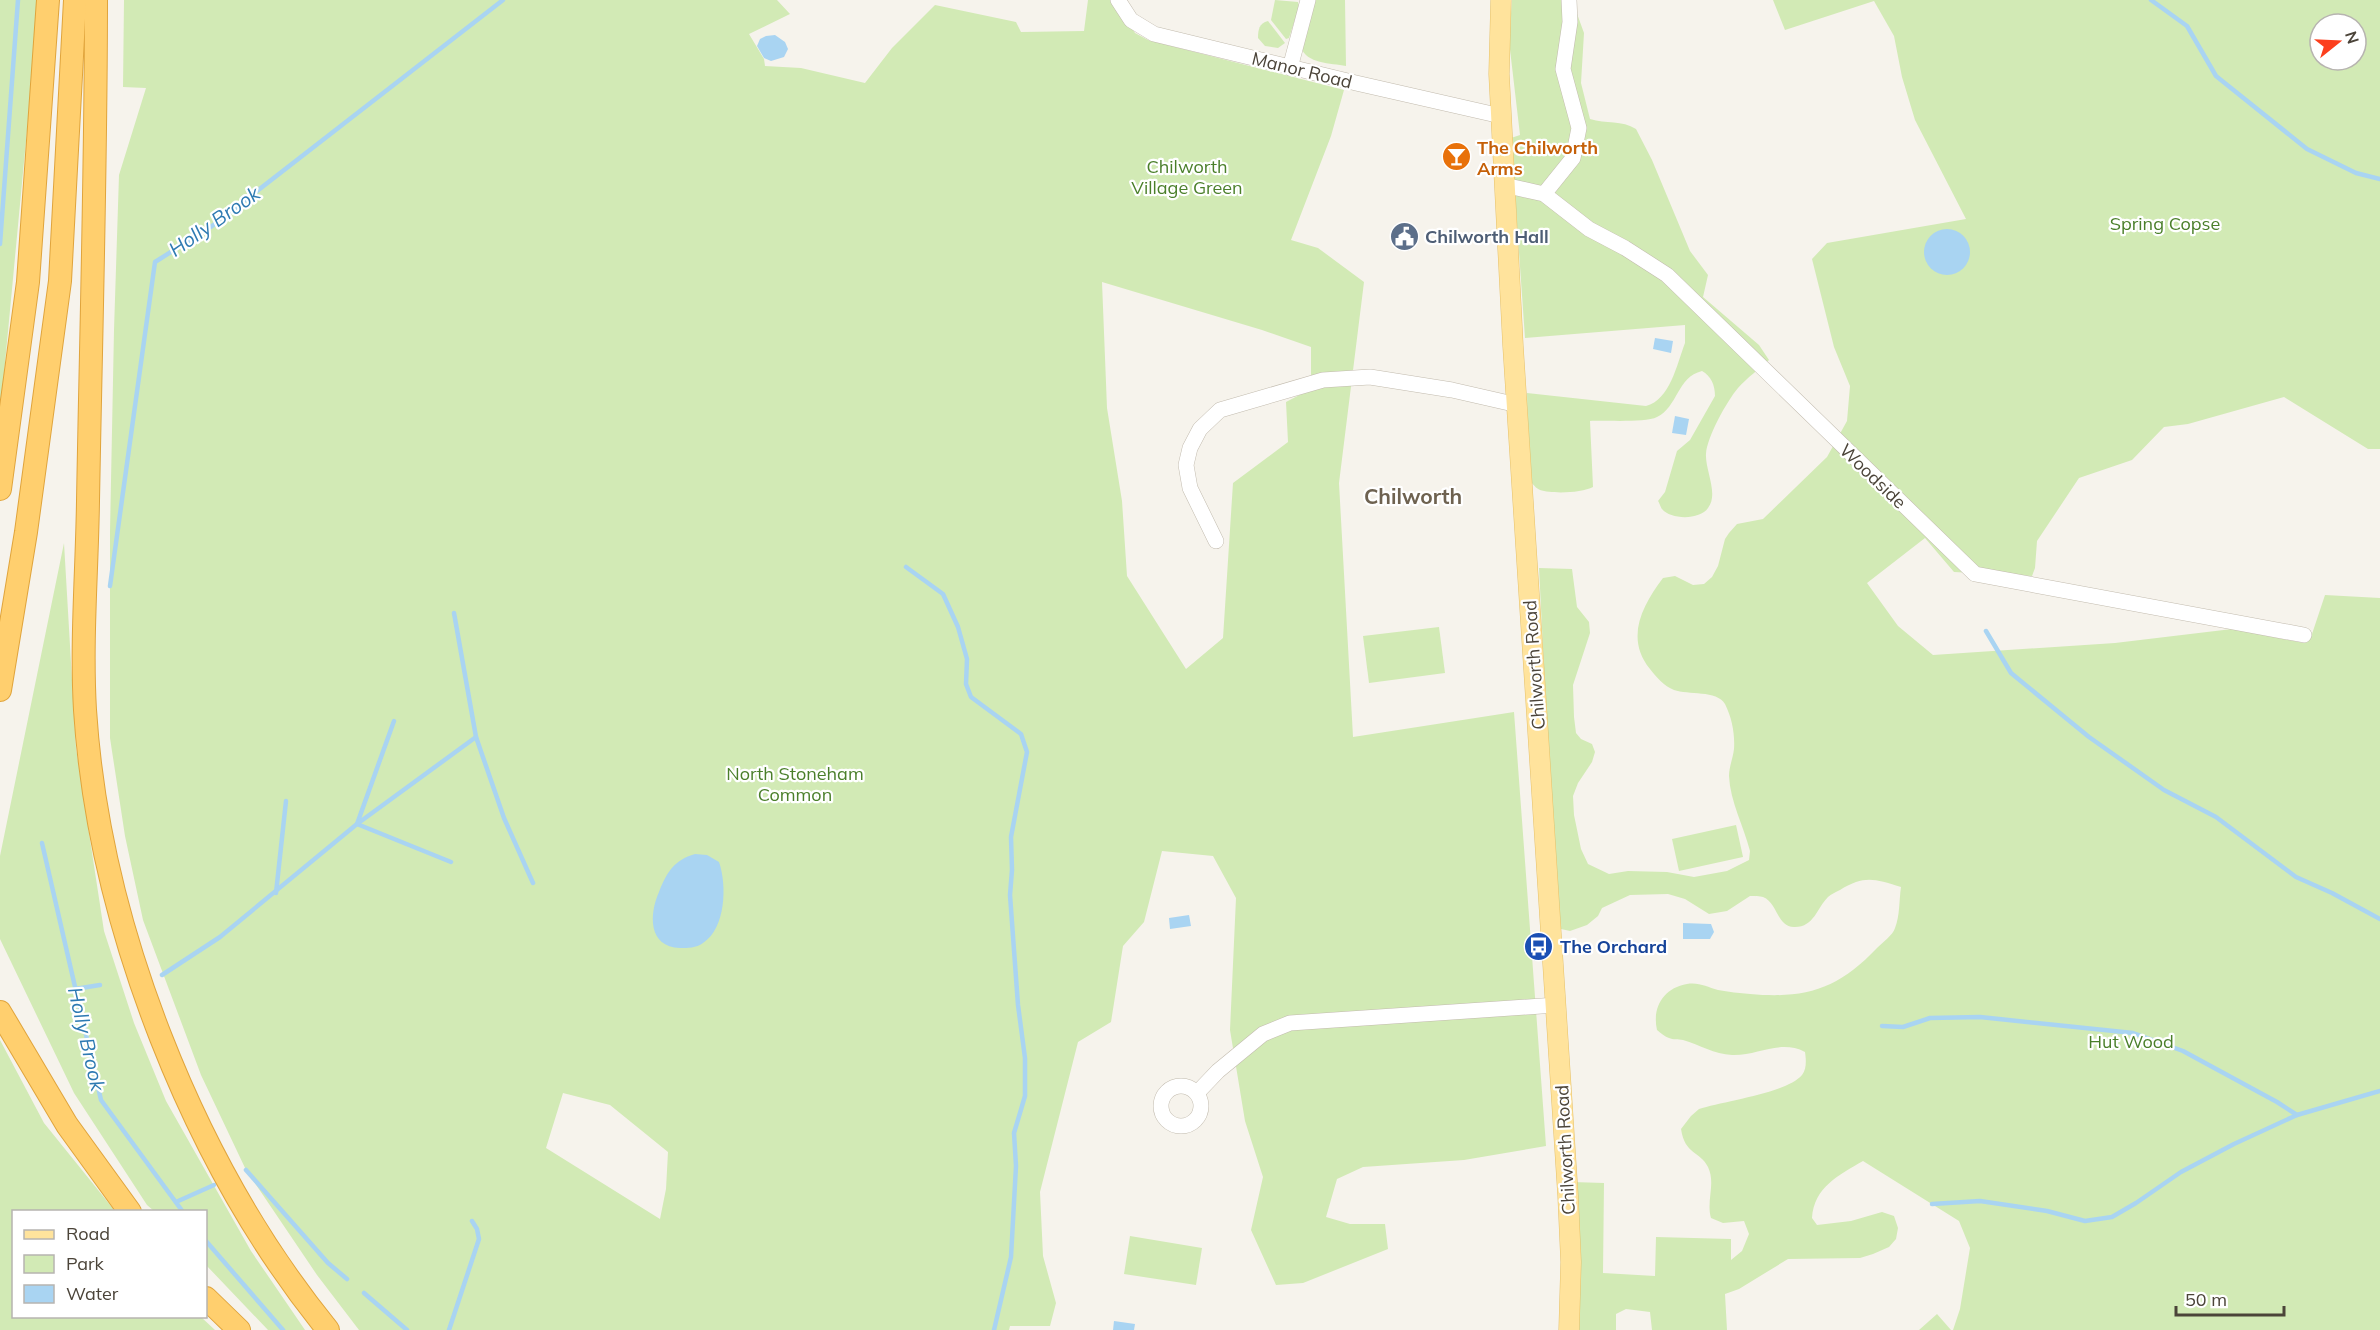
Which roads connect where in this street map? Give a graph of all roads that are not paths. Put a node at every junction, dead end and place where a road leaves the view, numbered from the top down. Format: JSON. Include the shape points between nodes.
{"nodes":[{"id":1,"x":48,"y":0,"type":"edge"},
{"id":2,"x":75,"y":0,"type":"edge"},
{"id":3,"x":96,"y":0,"type":"edge"},
{"id":4,"x":1118,"y":0,"type":"edge"},
{"id":5,"x":1308,"y":0,"type":"edge"},
{"id":6,"x":1501,"y":0,"type":"edge"},
{"id":7,"x":1569,"y":0,"type":"edge"},
{"id":8,"x":1290,"y":68,"type":"junction"},
{"id":9,"x":1500,"y":116,"type":"junction"},
{"id":10,"x":1504,"y":185,"type":"junction"},
{"id":11,"x":1544,"y":194,"type":"junction"},
{"id":12,"x":1517,"y":407,"type":"junction"},
{"id":13,"x":0,"y":489,"type":"edge"},
{"id":14,"x":1216,"y":542,"type":"dead end"},
{"id":15,"x":2304,"y":635,"type":"dead end"},
{"id":16,"x":0,"y":690,"type":"edge"},
{"id":17,"x":1556,"y":1005,"type":"junction"},
{"id":18,"x":0,"y":1012,"type":"edge"},
{"id":19,"x":1197,"y":1093,"type":"dead end"},
{"id":20,"x":129,"y":1210,"type":"edge"},
{"id":21,"x":207,"y":1299,"type":"edge"},
{"id":22,"x":239,"y":1330,"type":"edge"},
{"id":23,"x":328,"y":1330,"type":"edge"},
{"id":24,"x":1569,"y":1330,"type":"edge"}],
"edges":[{"from":1,"to":13,"type":"highway","via":[[28,282]]},
{"from":2,"to":16,"type":"highway","via":[[60,280]]},
{"from":3,"to":23,"type":"highway","via":[[85,710],[97,805],[115,893],[167,1056],[210,1147],[267,1246]]},
{"from":4,"to":8,"type":"street","name":"Manor Road","via":[[1131,20],[1154,34]]},
{"from":5,"to":8,"type":"street"},
{"from":6,"to":9,"type":"main road","name":"Chilworth Road"},
{"from":7,"to":11,"type":"street","via":[[1563,69],[1579,128],[1573,158]]},
{"from":8,"to":9,"type":"street","name":"Manor Road"},
{"from":9,"to":10,"type":"main road","name":"Chilworth Road"},
{"from":10,"to":11,"type":"street","name":"Woodside"},
{"from":10,"to":12,"type":"main road","name":"Chilworth Road"},
{"from":11,"to":15,"type":"street","name":"Woodside","via":[[1589,229],[1667,276],[1975,574]]},
{"from":12,"to":14,"type":"street","via":[[1452,390],[1370,377],[1323,380],[1220,410],[1200,429],[1186,465],[1190,488]]},
{"from":12,"to":17,"type":"main road","name":"Chilworth Road"},
{"from":17,"to":19,"type":"street","via":[[1290,1023],[1263,1034]]},
{"from":17,"to":24,"type":"main road","name":"Chilworth Road","via":[[1569,1218]]},
{"from":18,"to":20,"type":"highway","via":[[67,1125]]},
{"from":21,"to":22,"type":"highway"}]}
